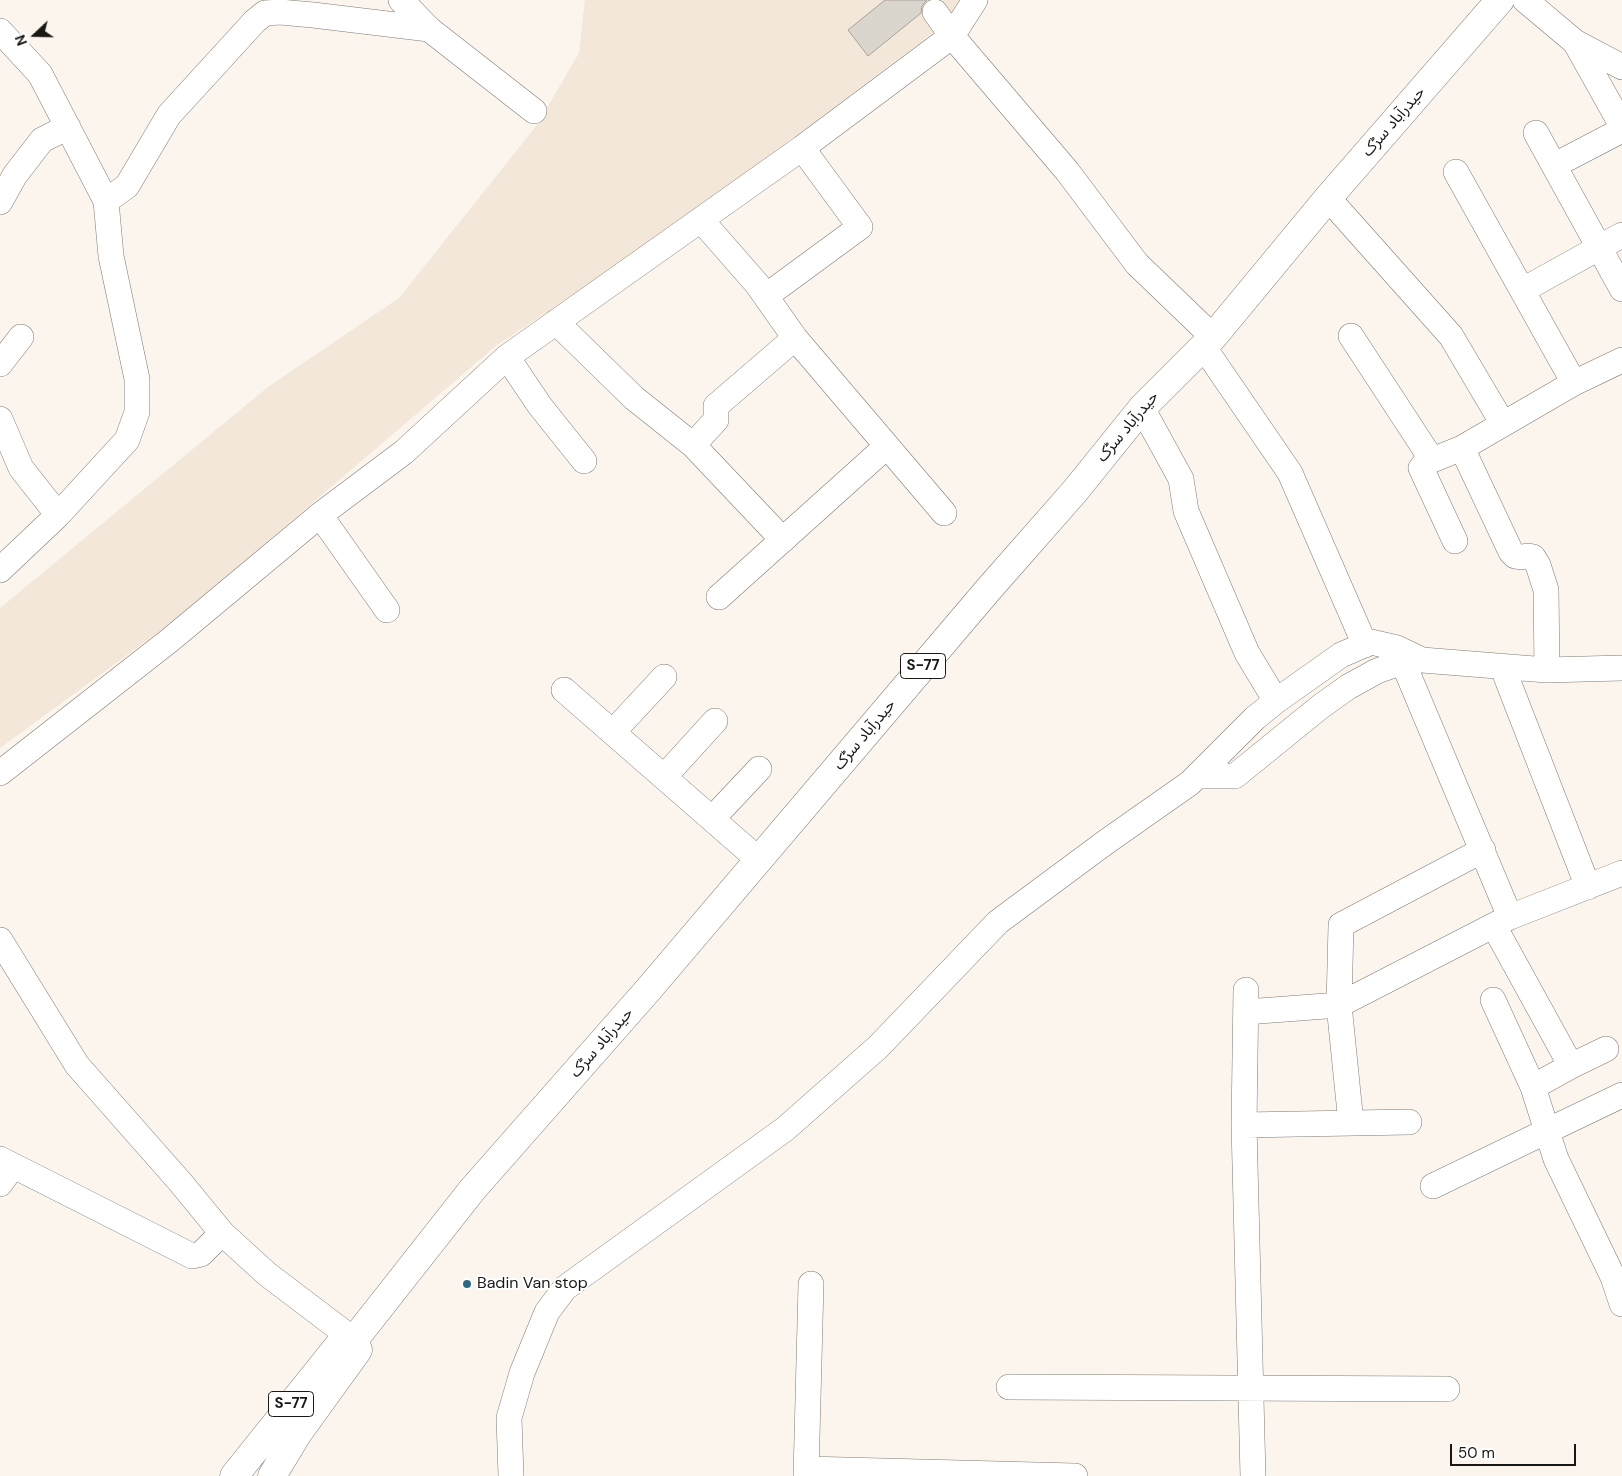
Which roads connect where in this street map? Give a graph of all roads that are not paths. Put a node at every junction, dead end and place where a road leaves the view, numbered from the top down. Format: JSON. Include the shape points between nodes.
{"nodes":[{"id":1,"x":366,"y":0,"type":"edge"},
{"id":2,"x":401,"y":0,"type":"edge"},
{"id":3,"x":975,"y":0,"type":"edge"},
{"id":4,"x":1500,"y":0,"type":"edge"},
{"id":5,"x":1525,"y":0,"type":"edge"},
{"id":6,"x":258,"y":6,"type":"edge"},
{"id":7,"x":935,"y":12,"type":"dead end"},
{"id":8,"x":348,"y":19,"type":"junction"},
{"id":9,"x":428,"y":29,"type":"junction"},
{"id":10,"x":0,"y":31,"type":"edge"},
{"id":11,"x":952,"y":36,"type":"junction"},
{"id":12,"x":1576,"y":42,"type":"junction"},
{"id":13,"x":1622,"y":67,"type":"edge"},
{"id":14,"x":534,"y":111,"type":"dead end"},
{"id":15,"x":68,"y":127,"type":"junction"},
{"id":16,"x":1622,"y":128,"type":"edge"},
{"id":17,"x":1536,"y":133,"type":"dead end"},
{"id":18,"x":802,"y":148,"type":"junction"},
{"id":19,"x":1555,"y":165,"type":"junction"},
{"id":20,"x":1456,"y":172,"type":"dead end"},
{"id":21,"x":1328,"y":198,"type":"junction"},
{"id":22,"x":106,"y":201,"type":"junction"},
{"id":23,"x":0,"y":202,"type":"edge"},
{"id":24,"x":701,"y":220,"type":"junction"},
{"id":25,"x":1622,"y":235,"type":"edge"},
{"id":26,"x":1600,"y":248,"type":"junction"},
{"id":27,"x":1622,"y":289,"type":"edge"},
{"id":28,"x":1522,"y":290,"type":"junction"},
{"id":29,"x":766,"y":296,"type":"junction"},
{"id":30,"x":556,"y":322,"type":"junction"},
{"id":31,"x":1351,"y":336,"type":"dead end"},
{"id":32,"x":21,"y":337,"type":"dead end"},
{"id":33,"x":795,"y":338,"type":"junction"},
{"id":34,"x":1208,"y":342,"type":"junction"},
{"id":35,"x":507,"y":357,"type":"junction"},
{"id":36,"x":1622,"y":360,"type":"edge"},
{"id":37,"x":0,"y":364,"type":"edge"},
{"id":38,"x":1574,"y":383,"type":"junction"},
{"id":39,"x":1142,"y":408,"type":"junction"},
{"id":40,"x":0,"y":419,"type":"edge"},
{"id":41,"x":1503,"y":424,"type":"junction"},
{"id":42,"x":693,"y":444,"type":"junction"},
{"id":43,"x":887,"y":446,"type":"junction"},
{"id":44,"x":1462,"y":448,"type":"junction"},
{"id":45,"x":1432,"y":460,"type":"junction"},
{"id":46,"x":584,"y":461,"type":"dead end"},
{"id":47,"x":944,"y":513,"type":"dead end"},
{"id":48,"x":58,"y":515,"type":"junction"},
{"id":49,"x":320,"y":515,"type":"junction"},
{"id":50,"x":783,"y":540,"type":"junction"},
{"id":51,"x":1455,"y":541,"type":"dead end"},
{"id":52,"x":0,"y":570,"type":"edge"},
{"id":53,"x":718,"y":597,"type":"dead end"},
{"id":54,"x":387,"y":610,"type":"dead end"},
{"id":55,"x":1365,"y":645,"type":"junction"},
{"id":56,"x":1407,"y":656,"type":"junction"},
{"id":57,"x":1502,"y":666,"type":"junction"},
{"id":58,"x":1622,"y":668,"type":"edge"},
{"id":59,"x":1547,"y":670,"type":"junction"},
{"id":60,"x":664,"y":677,"type":"dead end"},
{"id":61,"x":564,"y":690,"type":"dead end"},
{"id":62,"x":1276,"y":701,"type":"junction"},
{"id":63,"x":716,"y":722,"type":"dead end"},
{"id":64,"x":612,"y":732,"type":"junction"},
{"id":65,"x":759,"y":769,"type":"dead end"},
{"id":66,"x":0,"y":773,"type":"edge"},
{"id":67,"x":1197,"y":776,"type":"junction"},
{"id":68,"x":664,"y":777,"type":"junction"},
{"id":69,"x":712,"y":819,"type":"junction"},
{"id":70,"x":1483,"y":850,"type":"junction"},
{"id":71,"x":759,"y":860,"type":"junction"},
{"id":72,"x":1622,"y":873,"type":"edge"},
{"id":73,"x":1588,"y":887,"type":"junction"},
{"id":74,"x":1502,"y":922,"type":"junction"},
{"id":75,"x":0,"y":940,"type":"edge"},
{"id":76,"x":1493,"y":1000,"type":"dead end"},
{"id":77,"x":1339,"y":1005,"type":"junction"},
{"id":78,"x":1606,"y":1049,"type":"dead end"},
{"id":79,"x":1571,"y":1066,"type":"junction"},
{"id":80,"x":1533,"y":1087,"type":"junction"},
{"id":81,"x":1622,"y":1095,"type":"edge"},
{"id":82,"x":1410,"y":1122,"type":"dead end"},
{"id":83,"x":1351,"y":1123,"type":"junction"},
{"id":84,"x":1244,"y":1125,"type":"junction"},
{"id":85,"x":1547,"y":1131,"type":"junction"},
{"id":86,"x":4,"y":1170,"type":"edge"},
{"id":87,"x":1433,"y":1186,"type":"dead end"},
{"id":88,"x":222,"y":1232,"type":"junction"},
{"id":89,"x":1617,"y":1278,"type":"edge"},
{"id":90,"x":811,"y":1284,"type":"dead end"},
{"id":91,"x":1622,"y":1304,"type":"edge"},
{"id":92,"x":354,"y":1340,"type":"junction"},
{"id":93,"x":1009,"y":1386,"type":"dead end"},
{"id":94,"x":1251,"y":1387,"type":"junction"},
{"id":95,"x":1447,"y":1389,"type":"dead end"},
{"id":96,"x":806,"y":1472,"type":"edge"},
{"id":97,"x":234,"y":1476,"type":"edge"},
{"id":98,"x":272,"y":1476,"type":"edge"},
{"id":99,"x":511,"y":1476,"type":"edge"},
{"id":100,"x":1075,"y":1476,"type":"edge"},
{"id":101,"x":1253,"y":1476,"type":"edge"}],
"edges":[{"from":1,"to":8,"type":"street"},
{"from":2,"to":9,"type":"street"},
{"from":3,"to":11,"type":"street"},
{"from":4,"to":21,"type":"main road","name":"حیدرآباد سڑک","number":"S-77"},
{"from":5,"to":12,"type":"street"},
{"from":6,"to":8,"type":"street","via":[[280,12]]},
{"from":6,"to":22,"type":"street","via":[[255,21],[169,115],[127,186]]},
{"from":7,"to":11,"type":"street"},
{"from":8,"to":9,"type":"street"},
{"from":9,"to":14,"type":"street"},
{"from":10,"to":15,"type":"street","via":[[40,74]]},
{"from":11,"to":18,"type":"street"},
{"from":11,"to":34,"type":"street","via":[[1067,171],[1137,264]]},
{"from":12,"to":13,"type":"street"},
{"from":12,"to":16,"type":"street"},
{"from":15,"to":22,"type":"street"},
{"from":15,"to":23,"type":"street","via":[[42,140]]},
{"from":16,"to":19,"type":"street"},
{"from":17,"to":19,"type":"street"},
{"from":18,"to":24,"type":"street"},
{"from":18,"to":29,"type":"street","via":[[860,227]]},
{"from":19,"to":26,"type":"street"},
{"from":20,"to":28,"type":"street"},
{"from":21,"to":34,"type":"main road","name":"حیدرآباد سڑک","number":"S-77"},
{"from":21,"to":41,"type":"street","via":[[1451,336]]},
{"from":22,"to":48,"type":"street","via":[[110,256],[137,379],[137,412],[127,440]]},
{"from":24,"to":29,"type":"street"},
{"from":24,"to":30,"type":"street"},
{"from":25,"to":26,"type":"street"},
{"from":26,"to":27,"type":"street"},
{"from":26,"to":28,"type":"street"},
{"from":28,"to":38,"type":"street"},
{"from":29,"to":33,"type":"street"},
{"from":30,"to":35,"type":"street"},
{"from":30,"to":42,"type":"street","via":[[634,398]]},
{"from":31,"to":45,"type":"street"},
{"from":32,"to":37,"type":"street"},
{"from":33,"to":42,"type":"street","via":[[716,406],[716,420]]},
{"from":33,"to":43,"type":"street"},
{"from":34,"to":39,"type":"main road","name":"حیدرآباد سڑک","number":"S-77"},
{"from":34,"to":55,"type":"street","via":[[1290,473]]},
{"from":35,"to":46,"type":"street","via":[[540,406]]},
{"from":35,"to":49,"type":"street","via":[[404,452]]},
{"from":36,"to":38,"type":"street"},
{"from":38,"to":41,"type":"street"},
{"from":39,"to":62,"type":"street","via":[[1181,479],[1186,512],[1247,653]]},
{"from":39,"to":71,"type":"main road","name":"حیدرآباد سڑک","number":"S-77","via":[[1075,491]]},
{"from":40,"to":48,"type":"street","via":[[22,468]]},
{"from":41,"to":44,"type":"street"},
{"from":42,"to":50,"type":"street"},
{"from":43,"to":47,"type":"street"},
{"from":43,"to":50,"type":"street"},
{"from":44,"to":45,"type":"street"},
{"from":44,"to":59,"type":"street","via":[[1511,552],[1515,556],[1533,557],[1538,564],[1546,590]]},
{"from":45,"to":51,"type":"street","via":[[1422,468]]},
{"from":48,"to":52,"type":"street"},
{"from":49,"to":54,"type":"street"},
{"from":49,"to":66,"type":"street","via":[[170,640]]},
{"from":50,"to":53,"type":"street"},
{"from":55,"to":56,"type":"street","via":[[1371,642]]},
{"from":55,"to":62,"type":"street","via":[[1341,655]]},
{"from":56,"to":57,"type":"street"},
{"from":56,"to":67,"type":"street","via":[[1348,687],[1235,776]]},
{"from":56,"to":70,"type":"street"},
{"from":57,"to":59,"type":"street"},
{"from":57,"to":73,"type":"street"},
{"from":58,"to":59,"type":"street"},
{"from":60,"to":64,"type":"street"},
{"from":61,"to":64,"type":"street"},
{"from":62,"to":67,"type":"street"},
{"from":63,"to":68,"type":"street"},
{"from":64,"to":68,"type":"street"},
{"from":65,"to":69,"type":"street"},
{"from":67,"to":99,"type":"street","via":[[998,922],[878,1046],[785,1129],[565,1288],[547,1312],[522,1373],[509,1418]]},
{"from":68,"to":69,"type":"street"},
{"from":69,"to":71,"type":"street"},
{"from":70,"to":74,"type":"street"},
{"from":70,"to":77,"type":"street","via":[[1341,925]]},
{"from":71,"to":92,"type":"main road","name":"حیدرآباد سڑک","number":"S-77","via":[[472,1190]]},
{"from":72,"to":73,"type":"street"},
{"from":73,"to":74,"type":"street"},
{"from":74,"to":77,"type":"street"},
{"from":74,"to":79,"type":"street"},
{"from":75,"to":88,"type":"street","via":[[77,1065]]},
{"from":76,"to":80,"type":"street"},
{"from":77,"to":83,"type":"street"},
{"from":77,"to":84,"type":"street","via":[[1246,1001]]},
{"from":78,"to":79,"type":"street"},
{"from":79,"to":80,"type":"street"},
{"from":80,"to":85,"type":"street"},
{"from":81,"to":85,"type":"street"},
{"from":82,"to":83,"type":"street"},
{"from":83,"to":84,"type":"street"},
{"from":84,"to":94,"type":"street"},
{"from":85,"to":87,"type":"street"},
{"from":85,"to":89,"type":"street","via":[[1556,1159]]},
{"from":86,"to":88,"type":"street","via":[[192,1256],[201,1254]]},
{"from":88,"to":92,"type":"street","via":[[268,1274]]},
{"from":89,"to":91,"type":"street"},
{"from":90,"to":96,"type":"street"},
{"from":92,"to":97,"type":"main road","name":"حیدرآباد سڑک","number":"S-77","via":[[339,1345]]},
{"from":92,"to":98,"type":"main road","name":"حیدرآباد سڑک","number":"S-77","via":[[358,1350],[298,1433]]},
{"from":93,"to":94,"type":"street"},
{"from":94,"to":95,"type":"street"},
{"from":94,"to":101,"type":"street"},
{"from":96,"to":100,"type":"street"}]}
